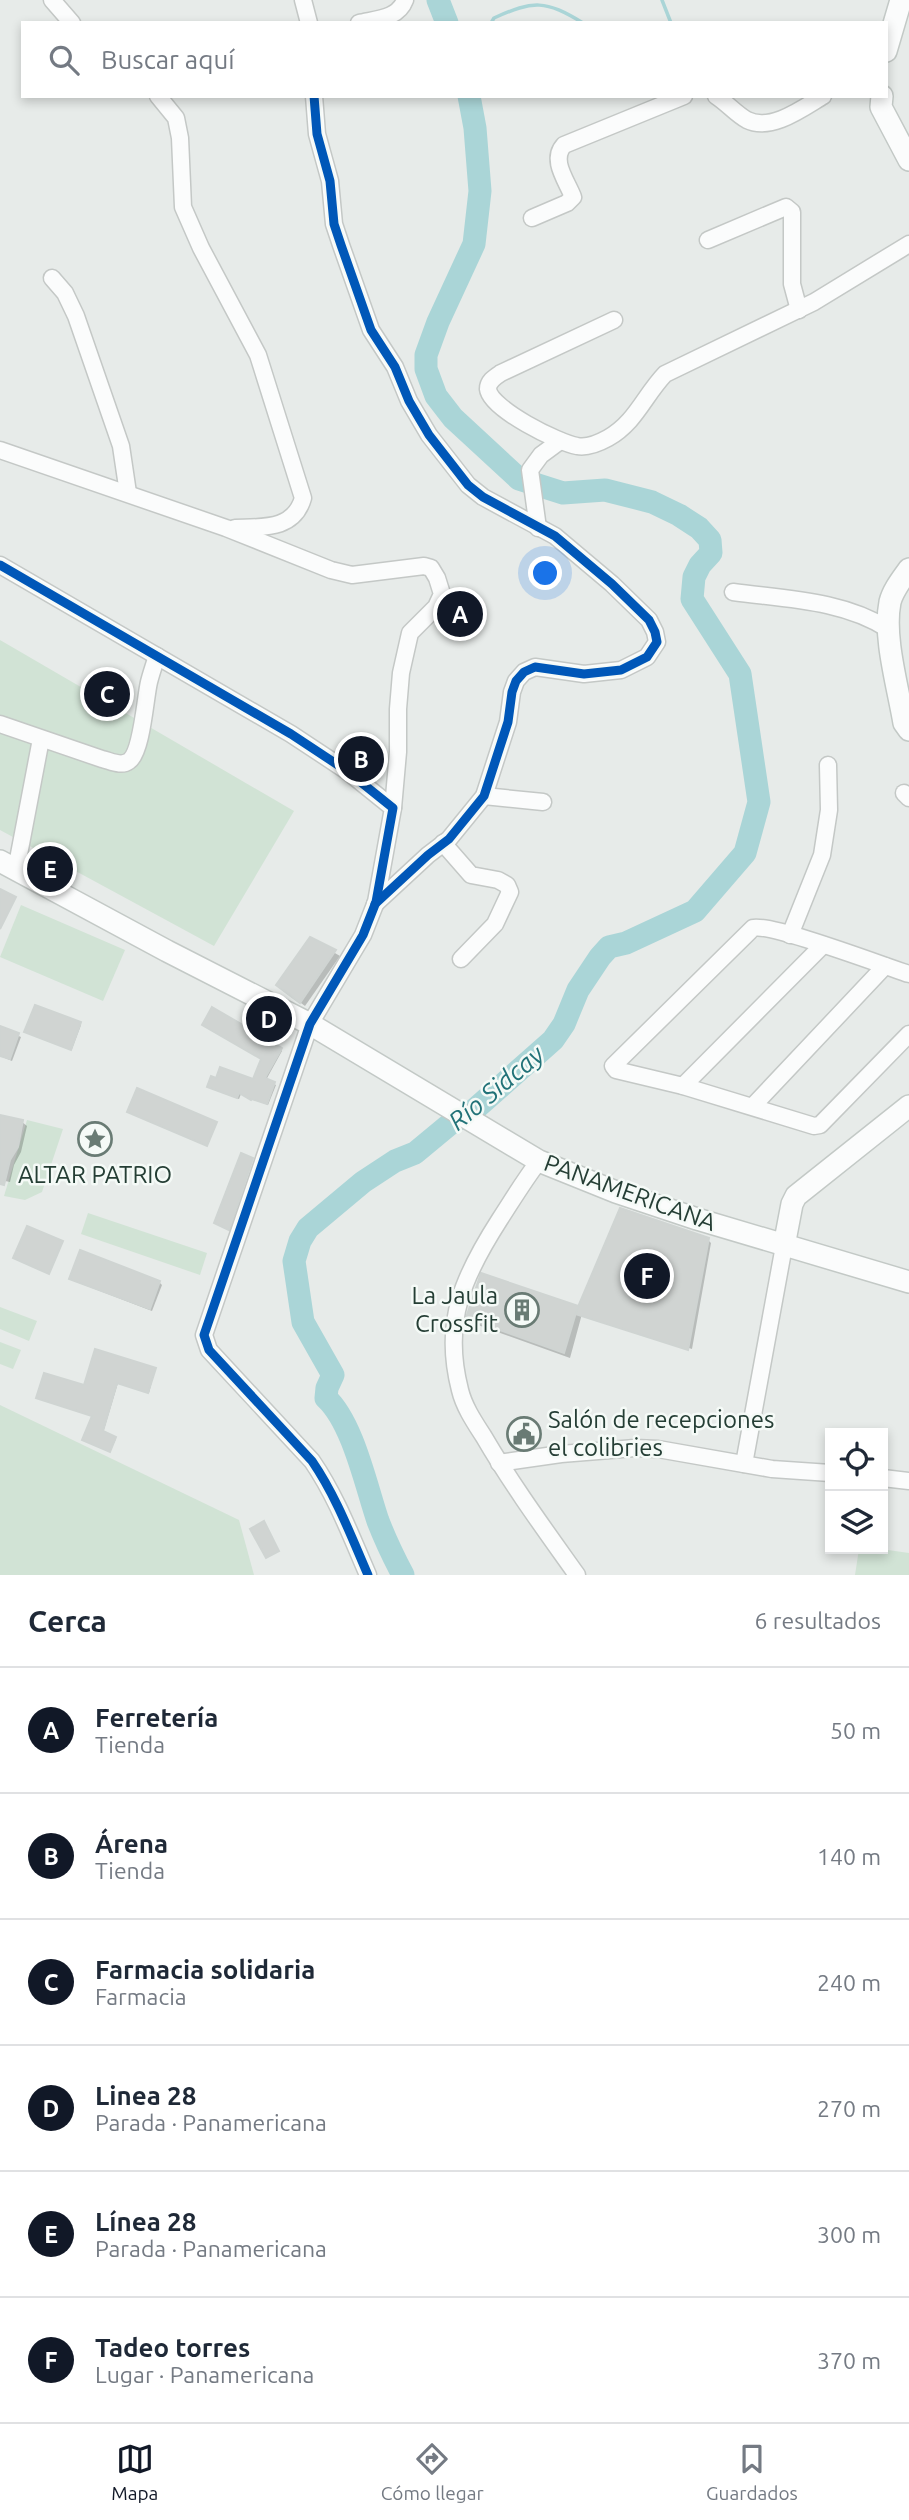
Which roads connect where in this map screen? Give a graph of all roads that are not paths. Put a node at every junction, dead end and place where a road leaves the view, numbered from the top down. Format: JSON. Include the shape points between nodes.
{"nodes":[{"id":1,"x":52,"y":0,"type":"edge"},
{"id":2,"x":303,"y":0,"type":"edge"},
{"id":3,"x":405,"y":0,"type":"edge"},
{"id":4,"x":901,"y":0,"type":"edge"},
{"id":5,"x":70,"y":21,"type":"edge"},
{"id":6,"x":308,"y":21,"type":"edge"},
{"id":7,"x":368,"y":21,"type":"edge"},
{"id":8,"x":888,"y":44,"type":"edge"},
{"id":9,"x":160,"y":98,"type":"edge"},
{"id":10,"x":314,"y":98,"type":"edge"},
{"id":11,"x":679,"y":98,"type":"edge"},
{"id":12,"x":719,"y":98,"type":"edge"},
{"id":13,"x":819,"y":98,"type":"edge"},
{"id":14,"x":882,"y":98,"type":"edge"},
{"id":15,"x":909,"y":160,"type":"edge"},
{"id":16,"x":532,"y":218,"type":"dead end"},
{"id":17,"x":708,"y":240,"type":"dead end"},
{"id":18,"x":909,"y":244,"type":"edge"},
{"id":19,"x":52,"y":278,"type":"dead end"},
{"id":20,"x":799,"y":310,"type":"junction"},
{"id":21,"x":614,"y":320,"type":"dead end"},
{"id":22,"x":560,"y":441,"type":"junction"},
{"id":23,"x":0,"y":450,"type":"edge"},
{"id":24,"x":128,"y":493,"type":"junction"},
{"id":25,"x":226,"y":528,"type":"junction"},
{"id":26,"x":538,"y":528,"type":"junction"},
{"id":27,"x":0,"y":565,"type":"edge"},
{"id":28,"x":909,"y":569,"type":"edge"},
{"id":29,"x":733,"y":592,"type":"dead end"},
{"id":30,"x":888,"y":629,"type":"junction"},
{"id":31,"x":157,"y":656,"type":"junction"},
{"id":32,"x":907,"y":722,"type":"edge"},
{"id":33,"x":0,"y":724,"type":"edge"},
{"id":34,"x":41,"y":739,"type":"junction"},
{"id":35,"x":828,"y":765,"type":"dead end"},
{"id":36,"x":484,"y":796,"type":"junction"},
{"id":37,"x":543,"y":802,"type":"dead end"},
{"id":38,"x":393,"y":808,"type":"junction"},
{"id":39,"x":443,"y":843,"type":"junction"},
{"id":40,"x":8,"y":866,"type":"edge"},
{"id":41,"x":375,"y":904,"type":"junction"},
{"id":42,"x":790,"y":935,"type":"junction"},
{"id":43,"x":823,"y":945,"type":"junction"},
{"id":44,"x":461,"y":959,"type":"dead end"},
{"id":45,"x":885,"y":966,"type":"junction"},
{"id":46,"x":909,"y":975,"type":"edge"},
{"id":47,"x":310,"y":1024,"type":"junction"},
{"id":48,"x":909,"y":1034,"type":"edge"},
{"id":49,"x":683,"y":1086,"type":"junction"},
{"id":50,"x":753,"y":1106,"type":"junction"},
{"id":51,"x":909,"y":1106,"type":"edge"},
{"id":52,"x":539,"y":1161,"type":"junction"},
{"id":53,"x":785,"y":1246,"type":"junction"},
{"id":54,"x":909,"y":1282,"type":"edge"},
{"id":55,"x":499,"y":1463,"type":"junction"},
{"id":56,"x":744,"y":1464,"type":"junction"},
{"id":57,"x":825,"y":1473,"type":"edge"},
{"id":58,"x":888,"y":1478,"type":"edge"},
{"id":59,"x":909,"y":1480,"type":"edge"},
{"id":60,"x":368,"y":1575,"type":"edge"},
{"id":61,"x":577,"y":1575,"type":"edge"}],
"edges":[{"from":1,"to":5,"type":"street"},
{"from":2,"to":6,"type":"street"},
{"from":3,"to":7,"type":"street","via":[[392,16]]},
{"from":4,"to":8,"type":"main road"},
{"from":9,"to":25,"type":"street","via":[[176,118],[183,207],[258,355],[303,498],[293,517],[275,527]]},
{"from":10,"to":26,"type":"street","via":[[334,223],[371,330],[429,435],[462,477],[483,497]]},
{"from":11,"to":16,"type":"street","via":[[564,145],[558,161],[573,197]]},
{"from":12,"to":13,"type":"street","via":[[747,120],[763,123]]},
{"from":14,"to":15,"type":"main road","via":[[881,107]]},
{"from":17,"to":20,"type":"street","via":[[786,207],[792,212],[792,284]]},
{"from":18,"to":20,"type":"street"},
{"from":19,"to":24,"type":"street","via":[[76,316],[121,446]]},
{"from":20,"to":22,"type":"street","via":[[666,374],[626,426],[606,439],[579,447]]},
{"from":21,"to":22,"type":"street","via":[[490,381],[493,400]]},
{"from":22,"to":26,"type":"street","via":[[541,454],[530,470]]},
{"from":23,"to":24,"type":"street"},
{"from":24,"to":25,"type":"street"},
{"from":25,"to":38,"type":"street","via":[[341,572],[364,574],[424,566],[437,578],[440,600],[410,633],[401,673]]},
{"from":26,"to":36,"type":"street","via":[[555,536],[633,604],[649,620],[657,642],[647,657],[621,670],[584,674],[535,667],[524,672],[512,692],[508,722]]},
{"from":27,"to":31,"type":"street"},
{"from":28,"to":30,"type":"main road","via":[[891,602]]},
{"from":29,"to":30,"type":"street","via":[[843,608]]},
{"from":30,"to":32,"type":"main road"},
{"from":31,"to":34,"type":"street","via":[[131,760],[119,764]]},
{"from":31,"to":38,"type":"street","via":[[291,734]]},
{"from":33,"to":34,"type":"street"},
{"from":34,"to":40,"type":"street"},
{"from":35,"to":42,"type":"street","via":[[829,810],[822,855]]},
{"from":36,"to":37,"type":"street"},
{"from":36,"to":39,"type":"street"},
{"from":38,"to":41,"type":"street"},
{"from":39,"to":41,"type":"street"},
{"from":39,"to":44,"type":"street","via":[[471,875],[498,880],[508,885],[510,892],[495,924]]},
{"from":40,"to":47,"type":"main road","name":"PANAMERICANA"},
{"from":41,"to":47,"type":"street","via":[[363,935]]},
{"from":42,"to":43,"type":"street"},
{"from":42,"to":49,"type":"street","via":[[753,928],[613,1066]]},
{"from":43,"to":45,"type":"street"},
{"from":43,"to":49,"type":"street"},
{"from":45,"to":46,"type":"street"},
{"from":45,"to":50,"type":"street"},
{"from":47,"to":52,"type":"main road","name":"PANAMERICANA"},
{"from":47,"to":60,"type":"street","via":[[204,1335],[209,1350],[322,1475]]},
{"from":48,"to":50,"type":"street","via":[[820,1125]]},
{"from":49,"to":50,"type":"street"},
{"from":51,"to":53,"type":"main road","via":[[802,1190],[792,1204]]},
{"from":52,"to":53,"type":"main road","name":"PANAMERICANA","via":[[622,1194]]},
{"from":52,"to":55,"type":"street","via":[[473,1262],[454,1318],[460,1390]]},
{"from":53,"to":54,"type":"main road","name":"PANAMERICANA"},
{"from":53,"to":56,"type":"street"},
{"from":55,"to":56,"type":"street","via":[[635,1448]]},
{"from":55,"to":61,"type":"street"},
{"from":56,"to":57,"type":"street"},
{"from":58,"to":59,"type":"street"}]}
